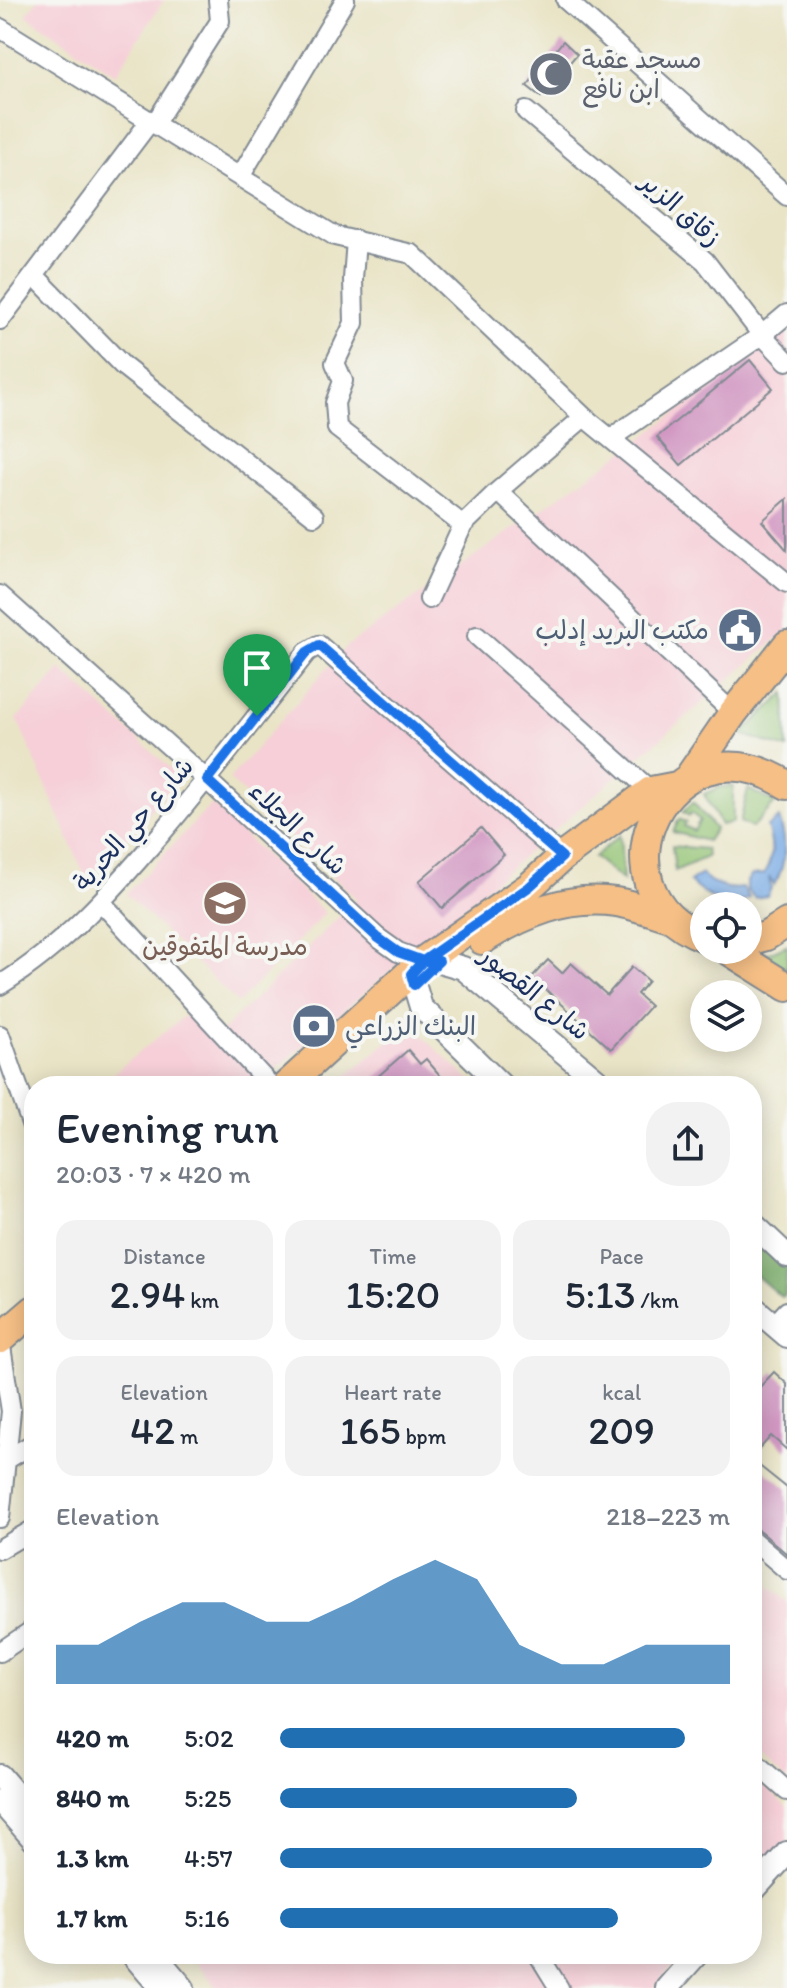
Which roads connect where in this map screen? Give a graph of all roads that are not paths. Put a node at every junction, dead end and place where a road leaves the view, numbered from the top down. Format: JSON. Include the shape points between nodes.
{"nodes":[{"id":1,"x":218,"y":0,"type":"edge"},
{"id":2,"x":345,"y":0,"type":"edge"},
{"id":3,"x":566,"y":0,"type":"edge"},
{"id":4,"x":0,"y":28,"type":"edge"},
{"id":5,"x":526,"y":111,"type":"dead end"},
{"id":6,"x":153,"y":122,"type":"junction"},
{"id":7,"x":240,"y":177,"type":"junction"},
{"id":8,"x":787,"y":196,"type":"edge"},
{"id":9,"x":356,"y":240,"type":"junction"},
{"id":10,"x":35,"y":276,"type":"junction"},
{"id":11,"x":787,"y":314,"type":"edge"},
{"id":12,"x":0,"y":320,"type":"edge"},
{"id":13,"x":762,"y":335,"type":"junction"},
{"id":14,"x":787,"y":361,"type":"edge"},
{"id":15,"x":584,"y":417,"type":"junction"},
{"id":16,"x":611,"y":438,"type":"junction"},
{"id":17,"x":498,"y":491,"type":"junction"},
{"id":18,"x":314,"y":516,"type":"dead end"},
{"id":19,"x":463,"y":525,"type":"junction"},
{"id":20,"x":787,"y":583,"type":"edge"},
{"id":21,"x":0,"y":595,"type":"edge"},
{"id":22,"x":429,"y":599,"type":"dead end"},
{"id":23,"x":477,"y":636,"type":"dead end"},
{"id":24,"x":787,"y":645,"type":"edge"},
{"id":25,"x":733,"y":713,"type":"junction"},
{"id":26,"x":207,"y":780,"type":"junction"},
{"id":27,"x":673,"y":785,"type":"junction"},
{"id":28,"x":787,"y":785,"type":"edge"},
{"id":29,"x":562,"y":857,"type":"junction"},
{"id":30,"x":102,"y":903,"type":"junction"},
{"id":31,"x":670,"y":917,"type":"junction"},
{"id":32,"x":787,"y":923,"type":"edge"},
{"id":33,"x":690,"y":931,"type":"edge"},
{"id":34,"x":762,"y":937,"type":"edge"},
{"id":35,"x":750,"y":964,"type":"edge"},
{"id":36,"x":422,"y":970,"type":"junction"},
{"id":37,"x":0,"y":985,"type":"edge"},
{"id":38,"x":787,"y":987,"type":"edge"},
{"id":39,"x":0,"y":1035,"type":"edge"},
{"id":40,"x":262,"y":1076,"type":"edge"},
{"id":41,"x":298,"y":1076,"type":"edge"},
{"id":42,"x":313,"y":1076,"type":"edge"},
{"id":43,"x":492,"y":1076,"type":"edge"},
{"id":44,"x":592,"y":1076,"type":"edge"},
{"id":45,"x":24,"y":1103,"type":"edge"},
{"id":46,"x":762,"y":1232,"type":"edge"},
{"id":47,"x":787,"y":1256,"type":"edge"},
{"id":48,"x":24,"y":1300,"type":"edge"},
{"id":49,"x":762,"y":1312,"type":"edge"},
{"id":50,"x":24,"y":1319,"type":"edge"},
{"id":51,"x":0,"y":1320,"type":"edge"},
{"id":52,"x":783,"y":1324,"type":"edge"},
{"id":53,"x":0,"y":1340,"type":"edge"},
{"id":54,"x":24,"y":1449,"type":"edge"},
{"id":55,"x":6,"y":1460,"type":"junction"},
{"id":56,"x":0,"y":1518,"type":"edge"},
{"id":57,"x":24,"y":1535,"type":"edge"},
{"id":58,"x":0,"y":1549,"type":"edge"},
{"id":59,"x":762,"y":1549,"type":"edge"},
{"id":60,"x":787,"y":1570,"type":"edge"},
{"id":61,"x":24,"y":1636,"type":"edge"},
{"id":62,"x":0,"y":1652,"type":"edge"},
{"id":63,"x":762,"y":1769,"type":"edge"},
{"id":64,"x":0,"y":1776,"type":"edge"},
{"id":65,"x":787,"y":1791,"type":"edge"},
{"id":66,"x":0,"y":1801,"type":"edge"},
{"id":67,"x":24,"y":1804,"type":"edge"},
{"id":68,"x":24,"y":1829,"type":"edge"},
{"id":69,"x":787,"y":1853,"type":"edge"},
{"id":70,"x":762,"y":1881,"type":"edge"},
{"id":71,"x":141,"y":1964,"type":"edge"},
{"id":72,"x":163,"y":1964,"type":"edge"},
{"id":73,"x":544,"y":1964,"type":"edge"},
{"id":74,"x":688,"y":1964,"type":"edge"},
{"id":75,"x":161,"y":1988,"type":"edge"},
{"id":76,"x":183,"y":1988,"type":"edge"},
{"id":77,"x":559,"y":1988,"type":"edge"},
{"id":78,"x":667,"y":1988,"type":"edge"}],
"edges":[{"from":1,"to":6,"type":"street","via":[[220,21]]},
{"from":2,"to":7,"type":"street"},
{"from":3,"to":8,"type":"street"},
{"from":4,"to":6,"type":"street"},
{"from":5,"to":13,"type":"street","name":"زقاق الزير","via":[[705,261]]},
{"from":6,"to":7,"type":"street"},
{"from":6,"to":10,"type":"street"},
{"from":7,"to":9,"type":"street","via":[[335,236]]},
{"from":9,"to":15,"type":"street","via":[[412,254]]},
{"from":9,"to":19,"type":"street","via":[[354,323],[335,363],[343,381],[335,403],[337,428]]},
{"from":10,"to":12,"type":"street"},
{"from":10,"to":18,"type":"street","via":[[123,366]]},
{"from":11,"to":13,"type":"street"},
{"from":13,"to":14,"type":"street","name":"زقاق الزير"},
{"from":13,"to":16,"type":"street"},
{"from":15,"to":16,"type":"street"},
{"from":15,"to":17,"type":"street"},
{"from":16,"to":20,"type":"street"},
{"from":17,"to":19,"type":"street"},
{"from":17,"to":25,"type":"street"},
{"from":19,"to":22,"type":"street"},
{"from":21,"to":26,"type":"street","name":"شارع الجلاء"},
{"from":23,"to":27,"type":"street"},
{"from":24,"to":25,"type":"main road"},
{"from":25,"to":27,"type":"main road"},
{"from":26,"to":29,"type":"street","name":"شارع حي الحرية","via":[[307,652],[319,645]]},
{"from":26,"to":30,"type":"street","name":"شارع حي الحرية"},
{"from":26,"to":36,"type":"street","name":"شارع الجلاء","via":[[377,937]]},
{"from":27,"to":28,"type":"main road","via":[[715,767],[742,766]]},
{"from":27,"to":29,"type":"main road"},
{"from":27,"to":31,"type":"main road","via":[[652,819],[645,845],[646,873]]},
{"from":29,"to":36,"type":"main road"},
{"from":30,"to":37,"type":"street","name":"شارع حي الحرية"},
{"from":30,"to":40,"type":"street"},
{"from":31,"to":33,"type":"main road"},
{"from":31,"to":36,"type":"main road","via":[[618,902],[569,903],[533,912]]},
{"from":32,"to":34,"type":"main road"},
{"from":35,"to":38,"type":"main road"},
{"from":36,"to":41,"type":"main road"},
{"from":36,"to":42,"type":"main road"},
{"from":36,"to":43,"type":"street","via":[[421,1007]]},
{"from":36,"to":44,"type":"street","name":"شارع القصور","via":[[463,968]]},
{"from":39,"to":45,"type":"street"},
{"from":46,"to":47,"type":"street"},
{"from":48,"to":51,"type":"main road"},
{"from":49,"to":52,"type":"street"},
{"from":50,"to":53,"type":"main road"},
{"from":53,"to":55,"type":"street","via":[[11,1411]]},
{"from":54,"to":55,"type":"street"},
{"from":55,"to":56,"type":"street"},
{"from":57,"to":58,"type":"street"},
{"from":59,"to":60,"type":"street"},
{"from":61,"to":62,"type":"street"},
{"from":63,"to":65,"type":"street"},
{"from":64,"to":67,"type":"street"},
{"from":66,"to":68,"type":"street"},
{"from":69,"to":70,"type":"street"},
{"from":71,"to":75,"type":"street"},
{"from":72,"to":76,"type":"street"},
{"from":73,"to":77,"type":"street"},
{"from":74,"to":78,"type":"street"}]}
